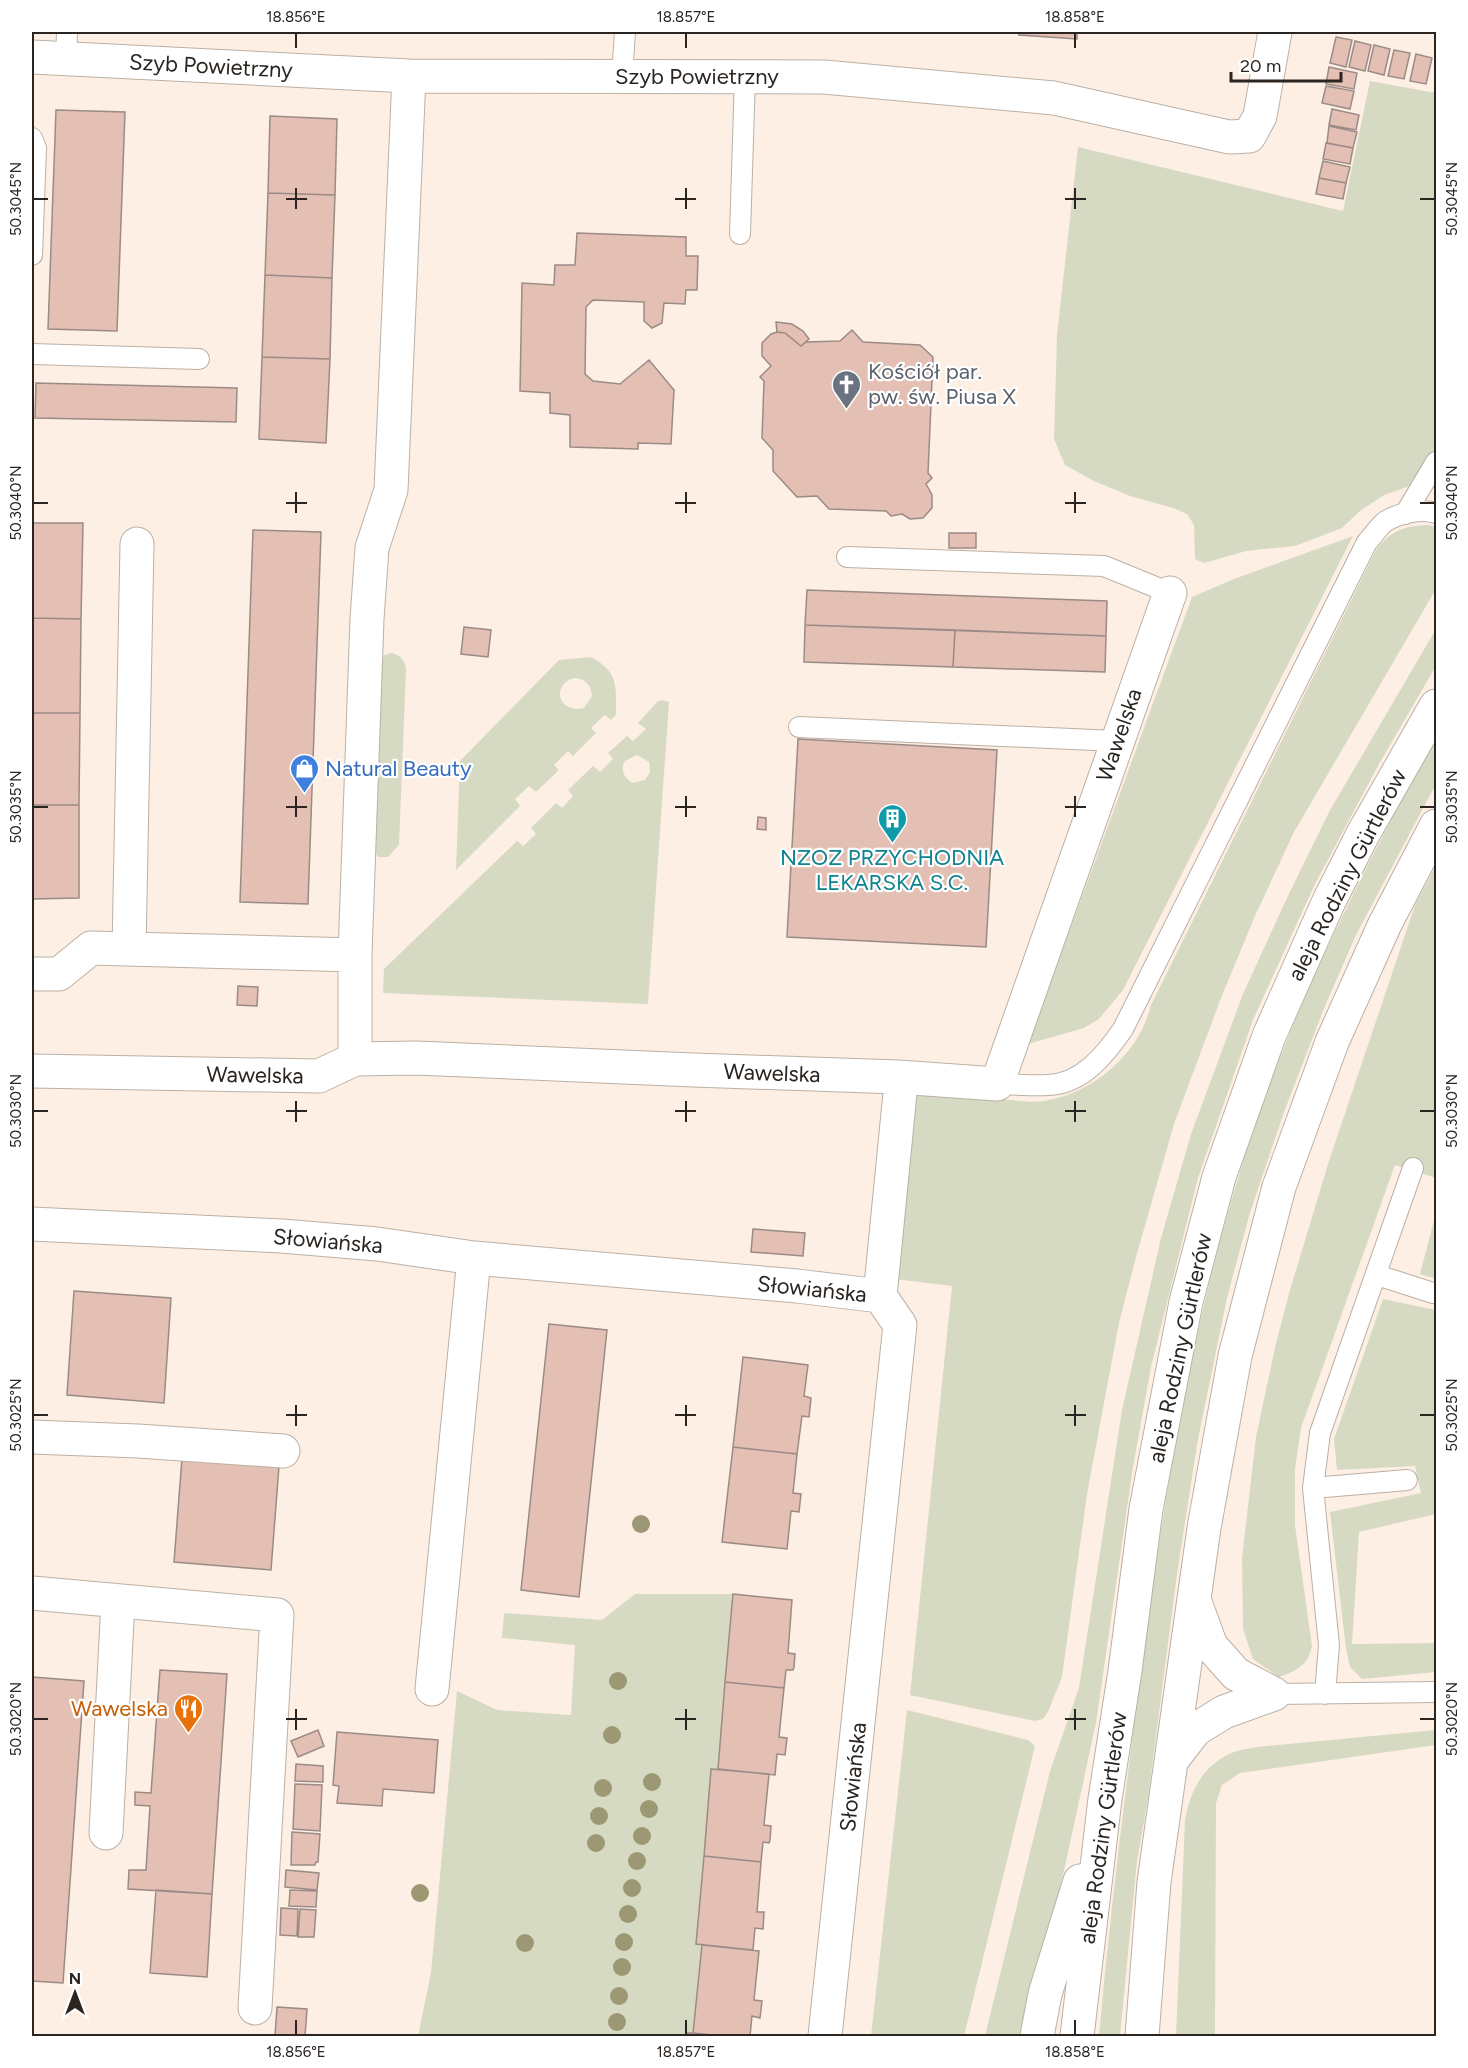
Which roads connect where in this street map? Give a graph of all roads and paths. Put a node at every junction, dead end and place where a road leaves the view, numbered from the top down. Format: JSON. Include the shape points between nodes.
{"nodes":[{"id":1,"x":625,"y":32,"type":"edge"},
{"id":2,"x":1275,"y":32,"type":"edge"},
{"id":3,"x":67,"y":45,"type":"edge"},
{"id":4,"x":32,"y":57,"type":"edge"},
{"id":5,"x":409,"y":76,"type":"junction"},
{"id":6,"x":622,"y":76,"type":"junction"},
{"id":7,"x":745,"y":76,"type":"junction"},
{"id":8,"x":32,"y":138,"type":"edge"},
{"id":9,"x":740,"y":234,"type":"dead end"},
{"id":10,"x":32,"y":255,"type":"edge"},
{"id":11,"x":32,"y":354,"type":"edge"},
{"id":12,"x":199,"y":359,"type":"dead end"},
{"id":13,"x":1437,"y":462,"type":"edge"},
{"id":14,"x":1437,"y":513,"type":"edge"},
{"id":15,"x":1405,"y":514,"type":"junction"},
{"id":16,"x":137,"y":543,"type":"dead end"},
{"id":17,"x":847,"y":558,"type":"dead end"},
{"id":18,"x":1170,"y":593,"type":"joint"},
{"id":19,"x":1437,"y":706,"type":"edge"},
{"id":20,"x":799,"y":727,"type":"dead end"},
{"id":21,"x":1117,"y":741,"type":"junction"},
{"id":22,"x":1437,"y":826,"type":"edge"},
{"id":23,"x":129,"y":949,"type":"junction"},
{"id":24,"x":355,"y":955,"type":"junction"},
{"id":25,"x":32,"y":974,"type":"edge"},
{"id":26,"x":355,"y":1059,"type":"junction"},
{"id":27,"x":32,"y":1071,"type":"edge"},
{"id":28,"x":898,"y":1077,"type":"junction"},
{"id":29,"x":997,"y":1084,"type":"junction"},
{"id":30,"x":1413,"y":1168,"type":"dead end"},
{"id":31,"x":32,"y":1224,"type":"edge"},
{"id":32,"x":474,"y":1258,"type":"junction"},
{"id":33,"x":1377,"y":1275,"type":"junction"},
{"id":34,"x":1433,"y":1293,"type":"dead end"},
{"id":35,"x":880,"y":1296,"type":"junction"},
{"id":36,"x":32,"y":1437,"type":"edge"},
{"id":37,"x":283,"y":1451,"type":"dead end"},
{"id":38,"x":1407,"y":1480,"type":"dead end"},
{"id":39,"x":1313,"y":1488,"type":"junction"},
{"id":40,"x":32,"y":1593,"type":"edge"},
{"id":41,"x":1195,"y":1600,"type":"junction"},
{"id":42,"x":118,"y":1601,"type":"junction"},
{"id":43,"x":432,"y":1689,"type":"dead end"},
{"id":44,"x":1437,"y":1692,"type":"edge"},
{"id":45,"x":1274,"y":1694,"type":"junction"},
{"id":46,"x":1325,"y":1694,"type":"junction"},
{"id":47,"x":1172,"y":1760,"type":"junction"},
{"id":48,"x":1105,"y":1798,"type":"junction"},
{"id":49,"x":106,"y":1833,"type":"dead end"},
{"id":50,"x":255,"y":2008,"type":"dead end"},
{"id":51,"x":825,"y":2037,"type":"edge"},
{"id":52,"x":1037,"y":2037,"type":"edge"},
{"id":53,"x":1077,"y":2037,"type":"edge"},
{"id":54,"x":1142,"y":2037,"type":"edge"}],
"edges":[{"from":1,"to":6,"type":"lane"},
{"from":2,"to":7,"type":"street","name":"Szyb Powietrzny","via":[[1260,116],[1250,136],[1229,136],[1054,98],[824,77]]},
{"from":3,"to":4,"type":"street","name":"Szyb Powietrzny"},
{"from":3,"to":5,"type":"street","name":"Szyb Powietrzny"},
{"from":5,"to":6,"type":"street","name":"Szyb Powietrzny"},
{"from":5,"to":24,"type":"street","via":[[391,490],[372,548],[367,619]]},
{"from":6,"to":7,"type":"street","name":"Szyb Powietrzny"},
{"from":7,"to":9,"type":"lane"},
{"from":8,"to":10,"type":"lane","via":[[36,148]]},
{"from":11,"to":12,"type":"lane"},
{"from":13,"to":15,"type":"lane"},
{"from":14,"to":15,"type":"lane"},
{"from":15,"to":29,"type":"lane","via":[[1384,522],[1367,542],[1123,1029],[1106,1054],[1080,1076],[1050,1086]]},
{"from":16,"to":23,"type":"street"},
{"from":17,"to":18,"type":"lane","via":[[1104,566]]},
{"from":18,"to":21,"type":"street","name":"Wawelska"},
{"from":19,"to":48,"type":"street","name":"aleja Rodziny Gürtlerów","via":[[1329,901],[1269,1036],[1220,1177],[1186,1302],[1148,1497]]},
{"from":20,"to":21,"type":"lane"},
{"from":21,"to":29,"type":"street","name":"Wawelska"},
{"from":22,"to":41,"type":"street","via":[[1383,926],[1332,1042],[1279,1187],[1235,1356]]},
{"from":23,"to":24,"type":"street"},
{"from":23,"to":25,"type":"street","via":[[91,948],[59,974]]},
{"from":24,"to":26,"type":"street"},
{"from":26,"to":27,"type":"street","name":"Wawelska","via":[[319,1076]]},
{"from":26,"to":28,"type":"street","name":"Wawelska","via":[[417,1058]]},
{"from":28,"to":29,"type":"street","name":"Wawelska"},
{"from":28,"to":35,"type":"street","via":[[900,1094]]},
{"from":30,"to":33,"type":"lane"},
{"from":31,"to":32,"type":"street","name":"Słowiańska","via":[[341,1241]]},
{"from":32,"to":35,"type":"street","name":"Słowiańska"},
{"from":32,"to":43,"type":"street"},
{"from":33,"to":34,"type":"lane"},
{"from":33,"to":39,"type":"lane","via":[[1320,1433]]},
{"from":35,"to":51,"type":"street","name":"Słowiańska","via":[[900,1325]]},
{"from":36,"to":37,"type":"street"},
{"from":38,"to":39,"type":"lane"},
{"from":39,"to":46,"type":"lane","via":[[1329,1645]]},
{"from":40,"to":42,"type":"street"},
{"from":41,"to":45,"type":"street","via":[[1211,1646],[1236,1674]]},
{"from":41,"to":47,"type":"street"},
{"from":42,"to":49,"type":"street"},
{"from":42,"to":50,"type":"street","via":[[277,1615]]},
{"from":44,"to":46,"type":"lane"},
{"from":45,"to":46,"type":"lane"},
{"from":45,"to":47,"type":"street","via":[[1224,1712],[1195,1730]]},
{"from":47,"to":54,"type":"street","via":[[1154,1882]]},
{"from":48,"to":52,"type":"street","via":[[1045,1994]]},
{"from":48,"to":53,"type":"street","name":"aleja Rodziny Gürtlerów"}]}
